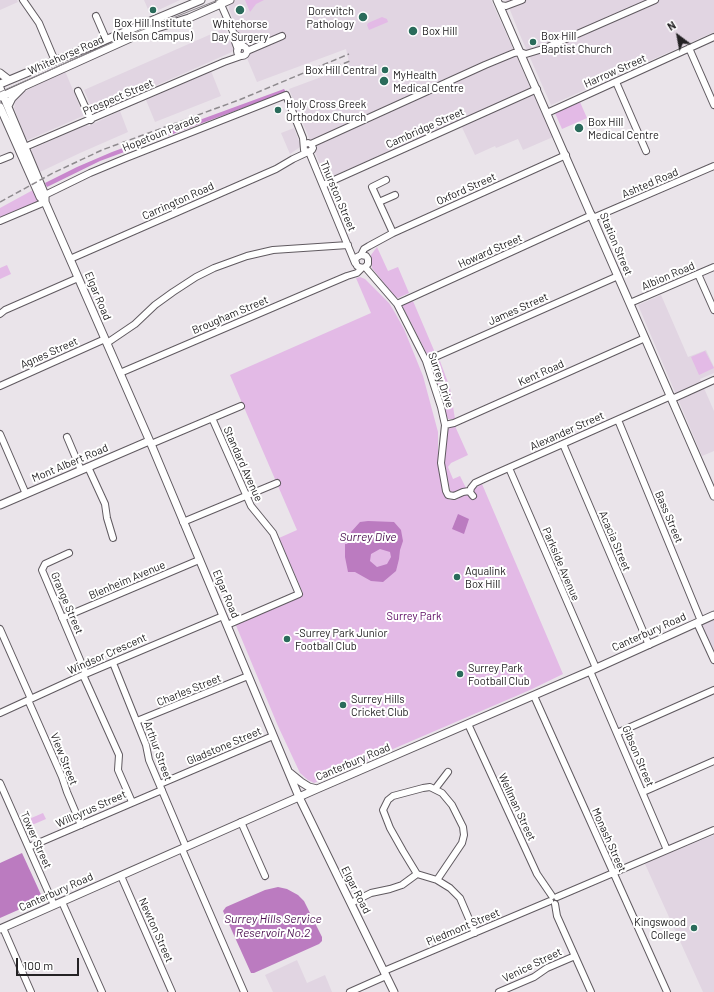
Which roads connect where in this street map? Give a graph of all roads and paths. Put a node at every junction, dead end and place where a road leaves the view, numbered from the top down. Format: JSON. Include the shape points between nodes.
{"nodes":[{"id":1,"x":23,"y":0,"type":"edge"},
{"id":2,"x":201,"y":0,"type":"edge"},
{"id":3,"x":230,"y":0,"type":"edge"},
{"id":4,"x":522,"y":0,"type":"edge"},
{"id":5,"x":655,"y":0,"type":"edge"},
{"id":6,"x":220,"y":2,"type":"edge"},
{"id":7,"x":499,"y":3,"type":"edge"},
{"id":8,"x":640,"y":3,"type":"edge"},
{"id":9,"x":96,"y":16,"type":"dead end"},
{"id":10,"x":282,"y":36,"type":"dead end"},
{"id":11,"x":714,"y":37,"type":"edge"},
{"id":12,"x":106,"y":39,"type":"junction"},
{"id":13,"x":546,"y":48,"type":"junction"},
{"id":14,"x":689,"y":48,"type":"junction"},
{"id":15,"x":241,"y":51,"type":"junction"},
{"id":16,"x":520,"y":52,"type":"junction"},
{"id":17,"x":55,"y":61,"type":"junction"},
{"id":18,"x":524,"y":62,"type":"junction"},
{"id":19,"x":0,"y":73,"type":"edge"},
{"id":20,"x":9,"y":80,"type":"junction"},
{"id":21,"x":616,"y":82,"type":"junction"},
{"id":22,"x":0,"y":84,"type":"edge"},
{"id":23,"x":25,"y":85,"type":"junction"},
{"id":24,"x":537,"y":89,"type":"junction"},
{"id":25,"x":78,"y":91,"type":"dead end"},
{"id":26,"x":1,"y":93,"type":"edge"},
{"id":27,"x":286,"y":95,"type":"joint"},
{"id":28,"x":8,"y":106,"type":"junction"},
{"id":29,"x":714,"y":106,"type":"edge"},
{"id":30,"x":0,"y":107,"type":"edge"},
{"id":31,"x":547,"y":113,"type":"junction"},
{"id":32,"x":3,"y":116,"type":"edge"},
{"id":33,"x":91,"y":120,"type":"junction"},
{"id":34,"x":307,"y":146,"type":"junction"},
{"id":35,"x":23,"y":149,"type":"junction"},
{"id":36,"x":646,"y":151,"type":"dead end"},
{"id":37,"x":566,"y":155,"type":"junction"},
{"id":38,"x":10,"y":156,"type":"dead end"},
{"id":39,"x":0,"y":160,"type":"edge"},
{"id":40,"x":714,"y":166,"type":"edge"},
{"id":41,"x":386,"y":180,"type":"dead end"},
{"id":42,"x":323,"y":185,"type":"junction"},
{"id":43,"x":395,"y":195,"type":"dead end"},
{"id":44,"x":45,"y":199,"type":"junction"},
{"id":45,"x":379,"y":202,"type":"junction"},
{"id":46,"x":592,"y":217,"type":"junction"},
{"id":47,"x":0,"y":221,"type":"edge"},
{"id":48,"x":393,"y":233,"type":"junction"},
{"id":49,"x":349,"y":246,"type":"junction"},
{"id":50,"x":362,"y":255,"type":"junction"},
{"id":51,"x":70,"y":259,"type":"junction"},
{"id":52,"x":360,"y":266,"type":"junction"},
{"id":53,"x":714,"y":267,"type":"edge"},
{"id":54,"x":698,"y":274,"type":"junction"},
{"id":55,"x":618,"y":276,"type":"junction"},
{"id":56,"x":78,"y":278,"type":"junction"},
{"id":57,"x":630,"y":303,"type":"junction"},
{"id":58,"x":397,"y":304,"type":"junction"},
{"id":59,"x":714,"y":310,"type":"edge"},
{"id":60,"x":0,"y":314,"type":"edge"},
{"id":61,"x":645,"y":338,"type":"junction"},
{"id":62,"x":106,"y":341,"type":"junction"},
{"id":63,"x":426,"y":361,"type":"junction"},
{"id":64,"x":120,"y":373,"type":"junction"},
{"id":65,"x":714,"y":380,"type":"edge"},
{"id":66,"x":0,"y":386,"type":"edge"},
{"id":67,"x":671,"y":398,"type":"junction"},
{"id":68,"x":241,"y":406,"type":"dead end"},
{"id":69,"x":212,"y":418,"type":"junction"},
{"id":70,"x":618,"y":420,"type":"junction"},
{"id":71,"x":445,"y":425,"type":"junction"},
{"id":72,"x":0,"y":434,"type":"edge"},
{"id":73,"x":67,"y":437,"type":"dead end"},
{"id":74,"x":150,"y":443,"type":"junction"},
{"id":75,"x":563,"y":444,"type":"junction"},
{"id":76,"x":508,"y":468,"type":"junction"},
{"id":77,"x":85,"y":469,"type":"junction"},
{"id":78,"x":711,"y":482,"type":"edge"},
{"id":79,"x":277,"y":483,"type":"dead end"},
{"id":80,"x":471,"y":491,"type":"joint"},
{"id":81,"x":26,"y":494,"type":"junction"},
{"id":82,"x":246,"y":496,"type":"junction"},
{"id":83,"x":714,"y":496,"type":"edge"},
{"id":84,"x":0,"y":506,"type":"edge"},
{"id":85,"x":183,"y":522,"type":"junction"},
{"id":86,"x":113,"y":538,"type":"dead end"},
{"id":87,"x":69,"y":553,"type":"dead end"},
{"id":88,"x":199,"y":560,"type":"junction"},
{"id":89,"x":714,"y":615,"type":"edge"},
{"id":90,"x":223,"y":616,"type":"junction"},
{"id":91,"x":62,"y":618,"type":"junction"},
{"id":92,"x":699,"y":622,"type":"junction"},
{"id":93,"x":227,"y":626,"type":"junction"},
{"id":94,"x":0,"y":629,"type":"edge"},
{"id":95,"x":649,"y":645,"type":"junction"},
{"id":96,"x":714,"y":660,"type":"edge"},
{"id":97,"x":113,"y":663,"type":"junction"},
{"id":98,"x":593,"y":670,"type":"junction"},
{"id":99,"x":85,"y":675,"type":"junction"},
{"id":100,"x":248,"y":676,"type":"junction"},
{"id":101,"x":714,"y":690,"type":"edge"},
{"id":102,"x":534,"y":696,"type":"junction"},
{"id":103,"x":29,"y":700,"type":"junction"},
{"id":104,"x":0,"y":713,"type":"edge"},
{"id":105,"x":137,"y":722,"type":"junction"},
{"id":106,"x":468,"y":724,"type":"junction"},
{"id":107,"x":617,"y":733,"type":"junction"},
{"id":108,"x":273,"y":736,"type":"junction"},
{"id":109,"x":714,"y":761,"type":"edge"},
{"id":110,"x":287,"y":770,"type":"junction"},
{"id":111,"x":448,"y":772,"type":"dead end"},
{"id":112,"x":0,"y":783,"type":"edge"},
{"id":113,"x":161,"y":787,"type":"junction"},
{"id":114,"x":317,"y":789,"type":"junction"},
{"id":115,"x":435,"y":789,"type":"junction"},
{"id":116,"x":643,"y":792,"type":"junction"},
{"id":117,"x":299,"y":797,"type":"junction"},
{"id":118,"x":132,"y":802,"type":"junction"},
{"id":119,"x":241,"y":822,"type":"junction"},
{"id":120,"x":81,"y":825,"type":"junction"},
{"id":121,"x":714,"y":830,"type":"edge"},
{"id":122,"x":29,"y":847,"type":"junction"},
{"id":123,"x":184,"y":848,"type":"junction"},
{"id":124,"x":667,"y":850,"type":"junction"},
{"id":125,"x":613,"y":873,"type":"junction"},
{"id":126,"x":417,"y":874,"type":"junction"},
{"id":127,"x":121,"y":876,"type":"junction"},
{"id":128,"x":265,"y":876,"type":"dead end"},
{"id":129,"x":437,"y":880,"type":"junction"},
{"id":130,"x":554,"y":899,"type":"junction"},
{"id":131,"x":62,"y":902,"type":"junction"},
{"id":132,"x":351,"y":903,"type":"junction"},
{"id":133,"x":54,"y":905,"type":"junction"},
{"id":134,"x":1,"y":928,"type":"edge"},
{"id":135,"x":476,"y":933,"type":"junction"},
{"id":136,"x":574,"y":956,"type":"junction"},
{"id":137,"x":385,"y":974,"type":"junction"},
{"id":138,"x":31,"y":992,"type":"edge"},
{"id":139,"x":102,"y":992,"type":"edge"},
{"id":140,"x":172,"y":992,"type":"edge"},
{"id":141,"x":244,"y":992,"type":"edge"},
{"id":142,"x":350,"y":992,"type":"edge"},
{"id":143,"x":394,"y":992,"type":"edge"},
{"id":144,"x":499,"y":992,"type":"edge"},
{"id":145,"x":591,"y":992,"type":"edge"},
{"id":146,"x":666,"y":992,"type":"edge"}],
"edges":[{"from":1,"to":17,"type":"street","via":[[39,23]]},
{"from":2,"to":12,"type":"main road","name":"Whitehorse Road"},
{"from":3,"to":6,"type":"main road","name":"Whitehorse Road"},
{"from":4,"to":7,"type":"street","via":[[506,6]]},
{"from":5,"to":8,"type":"street"},
{"from":6,"to":15,"type":"street"},
{"from":6,"to":23,"type":"main road","name":"Whitehorse Road","via":[[189,18],[144,32]]},
{"from":7,"to":16,"type":"main road","name":"Station Street"},
{"from":8,"to":13,"type":"street"},
{"from":9,"to":12,"type":"street"},
{"from":10,"to":15,"type":"street","name":"Prospect Street"},
{"from":11,"to":14,"type":"street","name":"Harrow Street"},
{"from":12,"to":17,"type":"main road","name":"Whitehorse Road"},
{"from":13,"to":16,"type":"street","name":"Carrington Road","via":[[526,54]]},
{"from":13,"to":18,"type":"street"},
{"from":14,"to":21,"type":"street","name":"Harrow Street"},
{"from":14,"to":29,"type":"street"},
{"from":15,"to":33,"type":"street","name":"Prospect Street","via":[[224,62]]},
{"from":16,"to":18,"type":"main road","name":"Station Street"},
{"from":16,"to":34,"type":"street","name":"Carrington Road","via":[[485,65]]},
{"from":17,"to":20,"type":"main road","name":"Whitehorse Road"},
{"from":18,"to":24,"type":"main road","name":"Station Street"},
{"from":19,"to":20,"type":"main road"},
{"from":20,"to":22,"type":"main road","name":"Whitehorse Road"},
{"from":21,"to":31,"type":"street","name":"Harrow Street"},
{"from":21,"to":36,"type":"street"},
{"from":23,"to":26,"type":"main road","name":"Whitehorse Road"},
{"from":23,"to":28,"type":"main road"},
{"from":24,"to":31,"type":"main road","name":"Station Street"},
{"from":24,"to":42,"type":"street","name":"Cambridge Street"},
{"from":25,"to":33,"type":"street"},
{"from":26,"to":28,"type":"main road","name":"Elgar Road"},
{"from":27,"to":34,"type":"street","name":"Thurston Street"},
{"from":27,"to":44,"type":"street","name":"Hopetoun Parade","via":[[126,158]]},
{"from":28,"to":35,"type":"main road","name":"Elgar Road"},
{"from":30,"to":32,"type":"main road","name":"Elgar Road"},
{"from":31,"to":37,"type":"main road","name":"Station Street"},
{"from":32,"to":35,"type":"main road","name":"Elgar Road"},
{"from":33,"to":35,"type":"street","name":"Prospect Street"},
{"from":34,"to":42,"type":"street","name":"Thurston Street"},
{"from":34,"to":51,"type":"street","name":"Carrington Road","via":[[293,159],[276,169]]},
{"from":35,"to":44,"type":"main road","name":"Elgar Road"},
{"from":37,"to":46,"type":"main road","name":"Station Street"},
{"from":37,"to":48,"type":"street","name":"Oxford Street"},
{"from":38,"to":39,"type":"street"},
{"from":40,"to":46,"type":"street","name":"Ashted Road"},
{"from":41,"to":45,"type":"street","via":[[372,187]]},
{"from":42,"to":49,"type":"street","name":"Thurston Street"},
{"from":43,"to":45,"type":"street"},
{"from":44,"to":47,"type":"street","name":"Hopetoun Parade"},
{"from":44,"to":51,"type":"main road","name":"Elgar Road"},
{"from":45,"to":48,"type":"street"},
{"from":46,"to":55,"type":"main road","name":"Station Street"},
{"from":46,"to":58,"type":"street","name":"Howard Street"},
{"from":48,"to":50,"type":"street","name":"Oxford Street","via":[[364,249]]},
{"from":49,"to":50,"type":"street","name":"Thurston Street"},
{"from":49,"to":52,"type":"street","name":"Thurston Street"},
{"from":49,"to":62,"type":"street","name":"Agnes Street","via":[[273,250],[214,268],[173,292],[135,324]]},
{"from":50,"to":52,"type":"street","name":"Oxford Street","via":[[355,260]]},
{"from":50,"to":52,"type":"street","via":[[368,259],[368,264]]},
{"from":51,"to":56,"type":"main road","name":"Elgar Road"},
{"from":52,"to":58,"type":"street","name":"Surrey Drive"},
{"from":52,"to":64,"type":"street","name":"Brougham Street","via":[[357,273]]},
{"from":53,"to":54,"type":"street","name":"Albion Road"},
{"from":54,"to":57,"type":"street","name":"Albion Road"},
{"from":54,"to":59,"type":"street"},
{"from":55,"to":57,"type":"main road","name":"Station Street"},
{"from":55,"to":63,"type":"street","name":"James Street"},
{"from":56,"to":60,"type":"street"},
{"from":56,"to":62,"type":"main road","name":"Elgar Road"},
{"from":57,"to":61,"type":"main road","name":"Station Street"},
{"from":58,"to":63,"type":"street","name":"Surrey Drive"},
{"from":61,"to":67,"type":"main road","name":"Station Street"},
{"from":61,"to":71,"type":"street","name":"Kent Road"},
{"from":62,"to":64,"type":"main road","name":"Elgar Road"},
{"from":62,"to":66,"type":"street","name":"Agnes Street"},
{"from":63,"to":71,"type":"street","name":"Surrey Drive"},
{"from":64,"to":74,"type":"main road","name":"Elgar Road"},
{"from":65,"to":67,"type":"street","name":"Alexander Street"},
{"from":67,"to":70,"type":"street","name":"Alexander Street"},
{"from":67,"to":78,"type":"main road","name":"Station Street"},
{"from":68,"to":69,"type":"street","name":"Mont Albert Road"},
{"from":69,"to":74,"type":"street","name":"Mont Albert Road"},
{"from":69,"to":82,"type":"street","name":"Standard Avenue"},
{"from":70,"to":75,"type":"street","name":"Alexander Street"},
{"from":70,"to":92,"type":"street","name":"Bass Street"},
{"from":71,"to":80,"type":"street","name":"Surrey Drive","via":[[440,462],[446,491],[448,495],[454,496]]},
{"from":72,"to":81,"type":"street"},
{"from":73,"to":77,"type":"street"},
{"from":74,"to":77,"type":"main road","name":"Mont Albert Road"},
{"from":74,"to":85,"type":"main road","name":"Elgar Road"},
{"from":75,"to":76,"type":"street","name":"Alexander Street"},
{"from":75,"to":95,"type":"street","name":"Acacia Street"},
{"from":76,"to":80,"type":"street","name":"Alexander Street","via":[[479,481]]},
{"from":76,"to":98,"type":"street","name":"Parkside Avenue"},
{"from":77,"to":81,"type":"main road","name":"Mont Albert Road"},
{"from":77,"to":86,"type":"street","via":[[105,504]]},
{"from":78,"to":83,"type":"main road","name":"Station Street"},
{"from":79,"to":82,"type":"street"},
{"from":81,"to":84,"type":"main road","name":"Mont Albert Road"},
{"from":82,"to":85,"type":"street"},
{"from":82,"to":93,"type":"street","name":"Standard Avenue","via":[[273,533],[299,594]]},
{"from":85,"to":88,"type":"main road","name":"Elgar Road"},
{"from":87,"to":91,"type":"street","name":"Grange Street","via":[[45,564],[42,570]]},
{"from":88,"to":90,"type":"main road","name":"Elgar Road"},
{"from":88,"to":91,"type":"street","name":"Blenheim Avenue"},
{"from":89,"to":92,"type":"main road","name":"Canterbury Road"},
{"from":90,"to":93,"type":"main road","name":"Elgar Road"},
{"from":90,"to":97,"type":"street","name":"Windsor Crescent"},
{"from":91,"to":99,"type":"street","name":"Grange Street"},
{"from":92,"to":95,"type":"main road","name":"Canterbury Road"},
{"from":92,"to":96,"type":"street","name":"Bass Street"},
{"from":93,"to":100,"type":"main road","name":"Elgar Road"},
{"from":94,"to":103,"type":"street","name":"View Street"},
{"from":95,"to":98,"type":"main road","name":"Canterbury Road"},
{"from":97,"to":99,"type":"street","name":"Windsor Crescent"},
{"from":97,"to":105,"type":"street","name":"Arthur Street"},
{"from":98,"to":102,"type":"main road","name":"Canterbury Road"},
{"from":98,"to":107,"type":"street","name":"Gibson Street"},
{"from":99,"to":103,"type":"street","name":"Windsor Crescent"},
{"from":99,"to":118,"type":"street","name":"Grange Street","via":[[119,755],[118,770]]},
{"from":100,"to":105,"type":"street","name":"Charles Street"},
{"from":100,"to":108,"type":"main road","name":"Elgar Road"},
{"from":101,"to":107,"type":"street"},
{"from":102,"to":106,"type":"main road","name":"Canterbury Road"},
{"from":102,"to":125,"type":"street","name":"Monash Street"},
{"from":103,"to":104,"type":"street","name":"Windsor Crescent"},
{"from":103,"to":120,"type":"street","name":"View Street"},
{"from":105,"to":113,"type":"street","name":"Arthur Street"},
{"from":106,"to":114,"type":"main road","name":"Canterbury Road"},
{"from":106,"to":130,"type":"street","name":"Wellman Street","via":[[537,874]]},
{"from":107,"to":116,"type":"street","name":"Gibson Street"},
{"from":108,"to":110,"type":"main road","name":"Elgar Road"},
{"from":108,"to":113,"type":"street","name":"Gladstone Street"},
{"from":109,"to":116,"type":"street"},
{"from":110,"to":114,"type":"main road","via":[[301,782]]},
{"from":110,"to":117,"type":"main road","name":"Elgar Road"},
{"from":111,"to":115,"type":"street"},
{"from":112,"to":122,"type":"street","name":"Tower Street"},
{"from":113,"to":118,"type":"street","name":"Willcyrus Street"},
{"from":113,"to":123,"type":"street","name":"Arthur Street"},
{"from":114,"to":117,"type":"main road","name":"Canterbury Road"},
{"from":115,"to":126,"type":"street","via":[[424,788],[393,796],[383,810],[390,828]]},
{"from":115,"to":129,"type":"street","via":[[452,805],[463,827],[464,835],[462,843]]},
{"from":116,"to":124,"type":"street","name":"Gibson Street"},
{"from":117,"to":119,"type":"main road","name":"Canterbury Road"},
{"from":117,"to":132,"type":"main road","name":"Elgar Road"},
{"from":118,"to":120,"type":"street","name":"Willcyrus Street"},
{"from":119,"to":123,"type":"main road","name":"Canterbury Road"},
{"from":119,"to":128,"type":"street"},
{"from":120,"to":122,"type":"street","name":"Willcyrus Street"},
{"from":121,"to":124,"type":"street","name":"Piedmont Street"},
{"from":122,"to":133,"type":"street","name":"Tower Street"},
{"from":123,"to":127,"type":"main road","name":"Canterbury Road"},
{"from":123,"to":141,"type":"street","name":"Arthur Street"},
{"from":124,"to":125,"type":"street","name":"Piedmont Street"},
{"from":125,"to":130,"type":"street","name":"Piedmont Street"},
{"from":125,"to":146,"type":"street","name":"Monash Street"},
{"from":126,"to":129,"type":"street"},
{"from":126,"to":132,"type":"street","via":[[402,885],[371,893]]},
{"from":127,"to":131,"type":"main road","name":"Canterbury Road"},
{"from":127,"to":140,"type":"street","name":"Newton Street"},
{"from":129,"to":135,"type":"street","via":[[460,898]]},
{"from":130,"to":135,"type":"street","name":"Piedmont Street"},
{"from":130,"to":136,"type":"street","name":"Wellman Street","via":[[557,916]]},
{"from":131,"to":133,"type":"main road","name":"Canterbury Road"},
{"from":131,"to":139,"type":"street"},
{"from":132,"to":137,"type":"main road","name":"Elgar Road"},
{"from":133,"to":134,"type":"main road","name":"Canterbury Road"},
{"from":134,"to":138,"type":"street"},
{"from":135,"to":137,"type":"street","name":"Piedmont Street"},
{"from":136,"to":144,"type":"street","name":"Venice Street","via":[[547,968],[534,978]]},
{"from":136,"to":145,"type":"street","name":"Wellman Street"},
{"from":137,"to":142,"type":"street","name":"Piedmont Street"},
{"from":137,"to":143,"type":"main road","name":"Elgar Road"}]}
